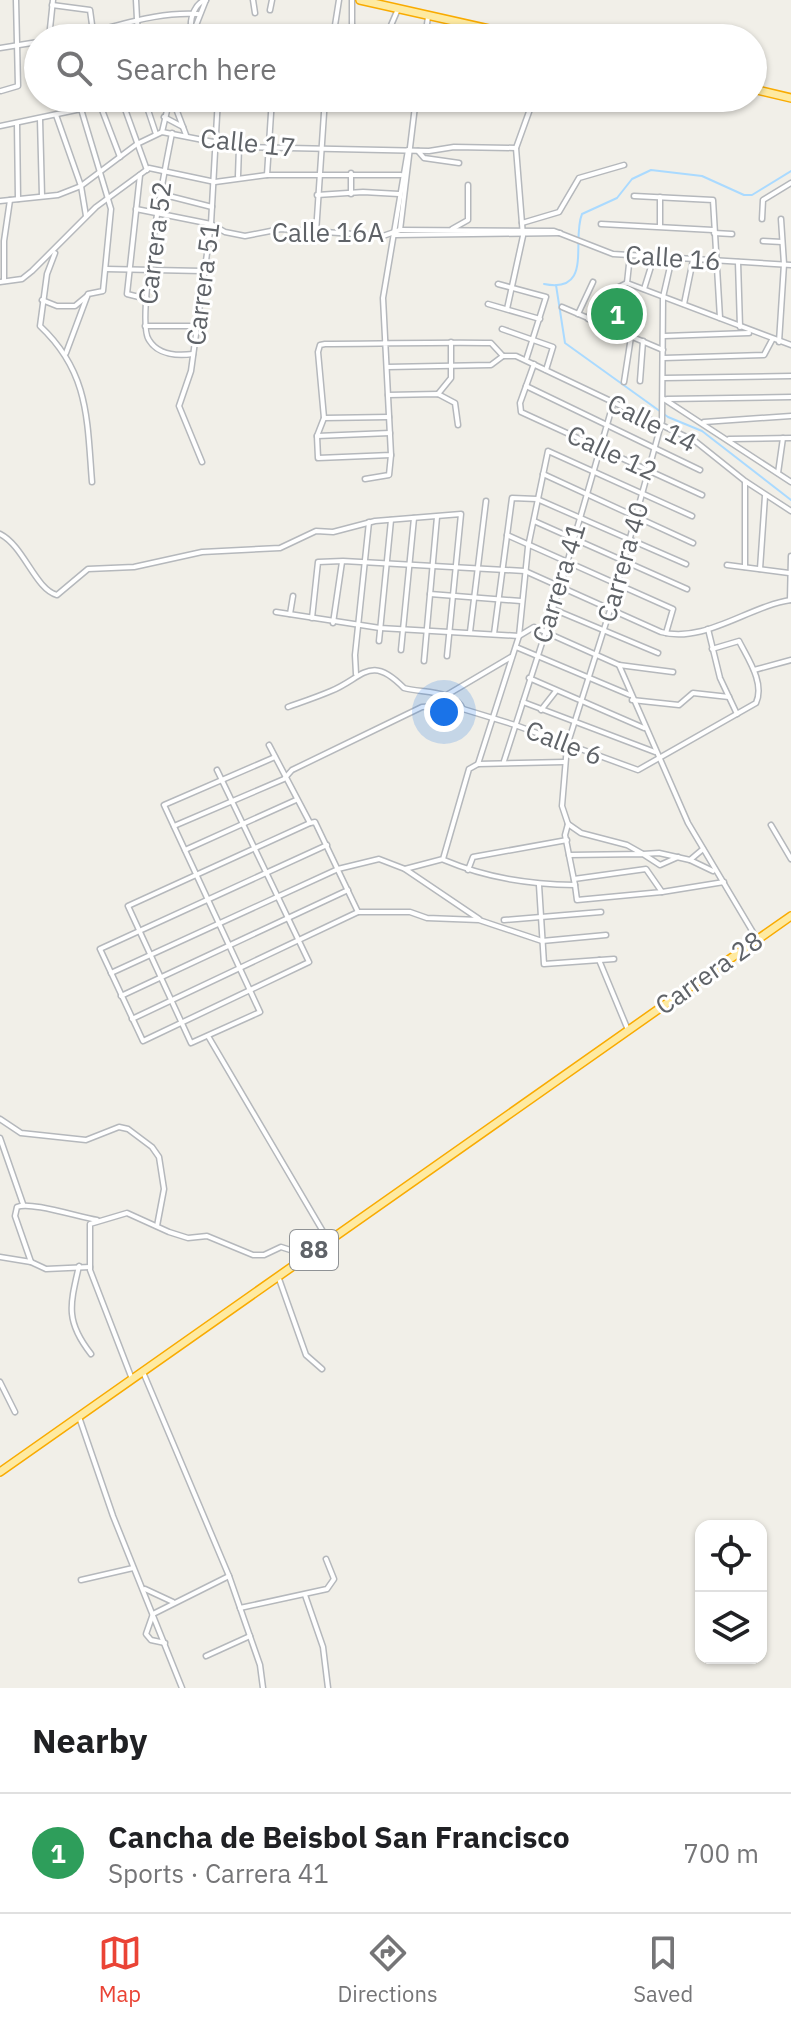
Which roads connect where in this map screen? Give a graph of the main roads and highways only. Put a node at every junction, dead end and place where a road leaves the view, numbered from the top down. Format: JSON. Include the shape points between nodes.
{"nodes":[{"id":1,"x":360,"y":0,"type":"edge"},
{"id":2,"x":468,"y":24,"type":"edge"},
{"id":3,"x":767,"y":92,"type":"edge"},
{"id":4,"x":791,"y":98,"type":"edge"},
{"id":5,"x":791,"y":916,"type":"edge"},
{"id":6,"x":0,"y":1472,"type":"edge"}],
"edges":[{"from":1,"to":2,"type":"highway"},
{"from":3,"to":4,"type":"highway"},
{"from":5,"to":6,"type":"highway","name":"Carrera 28","number":"88"}]}
